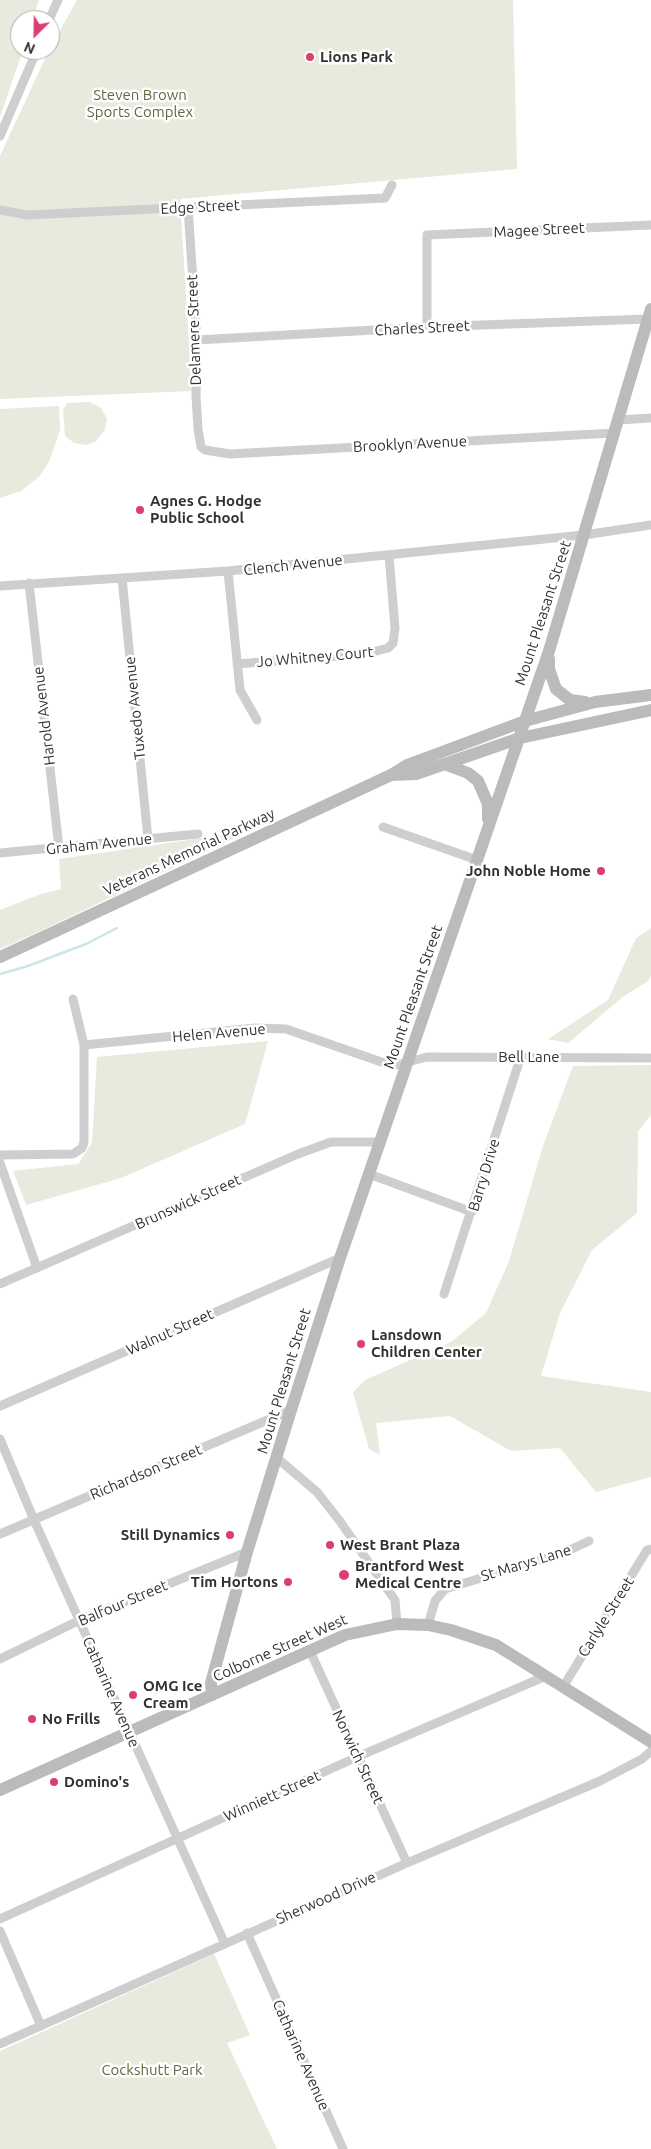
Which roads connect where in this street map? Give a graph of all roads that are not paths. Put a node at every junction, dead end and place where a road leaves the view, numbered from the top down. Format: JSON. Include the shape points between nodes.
{"nodes":[{"id":1,"x":33,"y":60,"type":"edge"},
{"id":2,"x":0,"y":136,"type":"edge"},
{"id":3,"x":392,"y":185,"type":"dead end"},
{"id":4,"x":188,"y":208,"type":"junction"},
{"id":5,"x":0,"y":210,"type":"edge"},
{"id":6,"x":651,"y":225,"type":"edge"},
{"id":7,"x":649,"y":314,"type":"edge"},
{"id":8,"x":427,"y":327,"type":"junction"},
{"id":9,"x":197,"y":340,"type":"junction"},
{"id":10,"x":651,"y":418,"type":"edge"},
{"id":11,"x":618,"y":420,"type":"junction"},
{"id":12,"x":614,"y":433,"type":"junction"},
{"id":13,"x":205,"y":450,"type":"joint"},
{"id":14,"x":651,"y":525,"type":"edge"},
{"id":15,"x":584,"y":535,"type":"junction"},
{"id":16,"x":389,"y":555,"type":"junction"},
{"id":17,"x":228,"y":571,"type":"junction"},
{"id":18,"x":122,"y":578,"type":"junction"},
{"id":19,"x":29,"y":583,"type":"junction"},
{"id":20,"x":0,"y":586,"type":"edge"},
{"id":21,"x":549,"y":651,"type":"junction"},
{"id":22,"x":237,"y":664,"type":"junction"},
{"id":23,"x":651,"y":694,"type":"edge"},
{"id":24,"x":595,"y":702,"type":"junction"},
{"id":25,"x":651,"y":710,"type":"edge"},
{"id":26,"x":257,"y":720,"type":"dead end"},
{"id":27,"x":525,"y":722,"type":"junction"},
{"id":28,"x":520,"y":738,"type":"junction"},
{"id":29,"x":444,"y":764,"type":"junction"},
{"id":30,"x":391,"y":775,"type":"junction"},
{"id":31,"x":382,"y":828,"type":"dead end"},
{"id":32,"x":488,"y":829,"type":"junction"},
{"id":33,"x":198,"y":834,"type":"dead end"},
{"id":34,"x":148,"y":839,"type":"junction"},
{"id":35,"x":59,"y":848,"type":"junction"},
{"id":36,"x":0,"y":853,"type":"edge"},
{"id":37,"x":477,"y":860,"type":"junction"},
{"id":38,"x":0,"y":957,"type":"edge"},
{"id":39,"x":73,"y":999,"type":"dead end"},
{"id":40,"x":84,"y":1044,"type":"junction"},
{"id":41,"x":521,"y":1056,"type":"junction"},
{"id":42,"x":651,"y":1058,"type":"edge"},
{"id":43,"x":408,"y":1063,"type":"junction"},
{"id":44,"x":380,"y":1142,"type":"junction"},
{"id":45,"x":0,"y":1155,"type":"edge"},
{"id":46,"x":0,"y":1163,"type":"edge"},
{"id":47,"x":369,"y":1174,"type":"junction"},
{"id":48,"x":472,"y":1212,"type":"junction"},
{"id":49,"x":340,"y":1258,"type":"junction"},
{"id":50,"x":37,"y":1268,"type":"junction"},
{"id":51,"x":0,"y":1284,"type":"edge"},
{"id":52,"x":444,"y":1294,"type":"dead end"},
{"id":53,"x":0,"y":1406,"type":"edge"},
{"id":54,"x":291,"y":1410,"type":"junction"},
{"id":55,"x":0,"y":1439,"type":"edge"},
{"id":56,"x":277,"y":1458,"type":"junction"},
{"id":57,"x":34,"y":1520,"type":"junction"},
{"id":58,"x":0,"y":1534,"type":"edge"},
{"id":59,"x":589,"y":1541,"type":"dead end"},
{"id":60,"x":651,"y":1549,"type":"edge"},
{"id":61,"x":247,"y":1552,"type":"junction"},
{"id":62,"x":80,"y":1620,"type":"junction"},
{"id":63,"x":397,"y":1624,"type":"junction"},
{"id":64,"x":428,"y":1625,"type":"junction"},
{"id":65,"x":310,"y":1651,"type":"junction"},
{"id":66,"x":0,"y":1659,"type":"edge"},
{"id":67,"x":546,"y":1676,"type":"junction"},
{"id":68,"x":564,"y":1687,"type":"junction"},
{"id":69,"x":212,"y":1696,"type":"junction"},
{"id":70,"x":129,"y":1732,"type":"junction"},
{"id":71,"x":651,"y":1742,"type":"edge"},
{"id":72,"x":651,"y":1751,"type":"edge"},
{"id":73,"x":357,"y":1757,"type":"junction"},
{"id":74,"x":0,"y":1790,"type":"edge"},
{"id":75,"x":176,"y":1839,"type":"junction"},
{"id":76,"x":407,"y":1862,"type":"junction"},
{"id":77,"x":0,"y":1920,"type":"edge"},
{"id":78,"x":0,"y":1931,"type":"edge"},
{"id":79,"x":247,"y":1933,"type":"junction"},
{"id":80,"x":225,"y":1944,"type":"junction"},
{"id":81,"x":41,"y":2026,"type":"junction"},
{"id":82,"x":0,"y":2044,"type":"edge"},
{"id":83,"x":343,"y":2149,"type":"edge"}],
"edges":[{"from":1,"to":2,"type":"street"},
{"from":3,"to":4,"type":"street","name":"Edge Street","via":[[385,198]]},
{"from":4,"to":5,"type":"street","name":"Edge Street","via":[[27,215]]},
{"from":4,"to":9,"type":"street","name":"Delamere Street"},
{"from":6,"to":8,"type":"street","name":"Magee Street","via":[[427,236]]},
{"from":7,"to":8,"type":"street","name":"Charles Street"},
{"from":7,"to":11,"type":"main road","name":"Mount Pleasant Street"},
{"from":8,"to":9,"type":"street","name":"Charles Street"},
{"from":9,"to":13,"type":"street","name":"Delamere Street","via":[[198,429],[201,447]]},
{"from":10,"to":11,"type":"street"},
{"from":11,"to":12,"type":"main road","name":"Mount Pleasant Street"},
{"from":12,"to":13,"type":"street","name":"Brooklyn Avenue","via":[[230,454]]},
{"from":12,"to":15,"type":"main road","name":"Mount Pleasant Street"},
{"from":14,"to":15,"type":"street","name":"Clench Avenue"},
{"from":15,"to":16,"type":"street","name":"Clench Avenue"},
{"from":15,"to":21,"type":"main road","name":"Mount Pleasant Street"},
{"from":16,"to":17,"type":"street","name":"Clench Avenue"},
{"from":16,"to":22,"type":"street","name":"Jo Whitney Court","via":[[395,628],[393,643],[388,648],[365,654]]},
{"from":17,"to":18,"type":"street","name":"Clench Avenue"},
{"from":17,"to":22,"type":"street","name":"Jo Whitney Court"},
{"from":18,"to":19,"type":"street","name":"Clench Avenue"},
{"from":18,"to":34,"type":"street","name":"Tuxedo Avenue"},
{"from":19,"to":20,"type":"street","name":"Clench Avenue"},
{"from":19,"to":35,"type":"street","name":"Harold Avenue"},
{"from":21,"to":24,"type":"main road","via":[[549,669],[556,689],[570,700]]},
{"from":21,"to":27,"type":"main road","name":"Mount Pleasant Street"},
{"from":22,"to":26,"type":"street","name":"Jo Whitney Court","via":[[242,698]]},
{"from":23,"to":24,"type":"main road","name":"Veterans Memorial Parkway"},
{"from":24,"to":27,"type":"main road","name":"Veterans Memorial Parkway"},
{"from":25,"to":28,"type":"main road","name":"Veterans Memorial Parkway"},
{"from":27,"to":28,"type":"main road","name":"Mount Pleasant Street"},
{"from":27,"to":30,"type":"main road","name":"Veterans Memorial Parkway","via":[[406,765]]},
{"from":28,"to":29,"type":"main road","name":"Veterans Memorial Parkway"},
{"from":28,"to":32,"type":"main road","name":"Mount Pleasant Street"},
{"from":29,"to":30,"type":"main road","name":"Veterans Memorial Parkway","via":[[416,774]]},
{"from":29,"to":32,"type":"main road","via":[[468,773],[478,781],[488,804]]},
{"from":30,"to":38,"type":"main road","name":"Veterans Memorial Parkway"},
{"from":31,"to":37,"type":"street"},
{"from":32,"to":37,"type":"main road","name":"Mount Pleasant Street"},
{"from":33,"to":34,"type":"street","name":"Graham Avenue"},
{"from":34,"to":35,"type":"street","name":"Graham Avenue"},
{"from":35,"to":36,"type":"street","name":"Graham Avenue"},
{"from":37,"to":43,"type":"main road","name":"Mount Pleasant Street"},
{"from":39,"to":40,"type":"street"},
{"from":40,"to":43,"type":"street","name":"Helen Avenue","via":[[255,1028],[286,1029],[393,1066]]},
{"from":40,"to":45,"type":"street","via":[[82,1148],[73,1154]]},
{"from":41,"to":42,"type":"street","name":"Bell Lane"},
{"from":41,"to":43,"type":"street","name":"Bell Lane","via":[[427,1058]]},
{"from":41,"to":48,"type":"street","name":"Barry Drive"},
{"from":43,"to":44,"type":"main road","name":"Mount Pleasant Street"},
{"from":44,"to":47,"type":"main road","name":"Mount Pleasant Street"},
{"from":44,"to":50,"type":"street","name":"Brunswick Street","via":[[331,1142],[298,1154]]},
{"from":46,"to":50,"type":"street"},
{"from":47,"to":48,"type":"street"},
{"from":47,"to":49,"type":"main road","name":"Mount Pleasant Street"},
{"from":48,"to":52,"type":"street","name":"Barry Drive"},
{"from":49,"to":53,"type":"street","name":"Walnut Street"},
{"from":49,"to":54,"type":"main road","name":"Mount Pleasant Street"},
{"from":50,"to":51,"type":"street","name":"Brunswick Street"},
{"from":54,"to":56,"type":"main road","name":"Mount Pleasant Street"},
{"from":54,"to":57,"type":"street","name":"Richardson Street"},
{"from":55,"to":57,"type":"street","name":"Catharine Avenue"},
{"from":56,"to":61,"type":"main road","name":"Mount Pleasant Street"},
{"from":56,"to":63,"type":"street","via":[[316,1492],[339,1520],[394,1600]]},
{"from":57,"to":58,"type":"street","name":"Richardson Street"},
{"from":57,"to":62,"type":"street","name":"Catharine Avenue"},
{"from":59,"to":64,"type":"street","name":"St Marys Lane","via":[[563,1553],[445,1589],[435,1601]]},
{"from":60,"to":68,"type":"street","name":"Carlyle Street","via":[[647,1550]]},
{"from":61,"to":62,"type":"street","name":"Balfour Street"},
{"from":61,"to":69,"type":"main road","name":"Mount Pleasant Street","via":[[211,1683]]},
{"from":62,"to":66,"type":"street","name":"Balfour Street"},
{"from":62,"to":70,"type":"street","name":"Catharine Avenue"},
{"from":63,"to":64,"type":"main road","name":"Colborne Street West"},
{"from":63,"to":65,"type":"main road","name":"Colborne Street West","via":[[345,1635]]},
{"from":64,"to":67,"type":"main road","name":"Colborne Street West","via":[[475,1636],[496,1645]]},
{"from":65,"to":69,"type":"main road","name":"Colborne Street West"},
{"from":65,"to":73,"type":"street","name":"Norwich Street"},
{"from":67,"to":68,"type":"main road","name":"Colborne Street West"},
{"from":67,"to":73,"type":"street","name":"Winniett Street"},
{"from":68,"to":71,"type":"main road","name":"Colborne Street West"},
{"from":69,"to":70,"type":"main road","name":"Colborne Street West"},
{"from":70,"to":74,"type":"main road","name":"Colborne Street West"},
{"from":70,"to":75,"type":"street","name":"Catharine Avenue"},
{"from":72,"to":76,"type":"street","name":"Sherwood Drive","via":[[600,1781]]},
{"from":73,"to":75,"type":"street","name":"Winniett Street"},
{"from":73,"to":76,"type":"street","name":"Norwich Street"},
{"from":75,"to":77,"type":"street","name":"Winniett Street"},
{"from":75,"to":80,"type":"street","name":"Catharine Avenue"},
{"from":76,"to":79,"type":"street","name":"Sherwood Drive"},
{"from":78,"to":81,"type":"street"},
{"from":79,"to":80,"type":"street","name":"Sherwood Drive"},
{"from":79,"to":83,"type":"street","name":"Catharine Avenue"},
{"from":80,"to":81,"type":"street","name":"Sherwood Drive"},
{"from":81,"to":82,"type":"street","name":"Sherwood Drive"}]}
